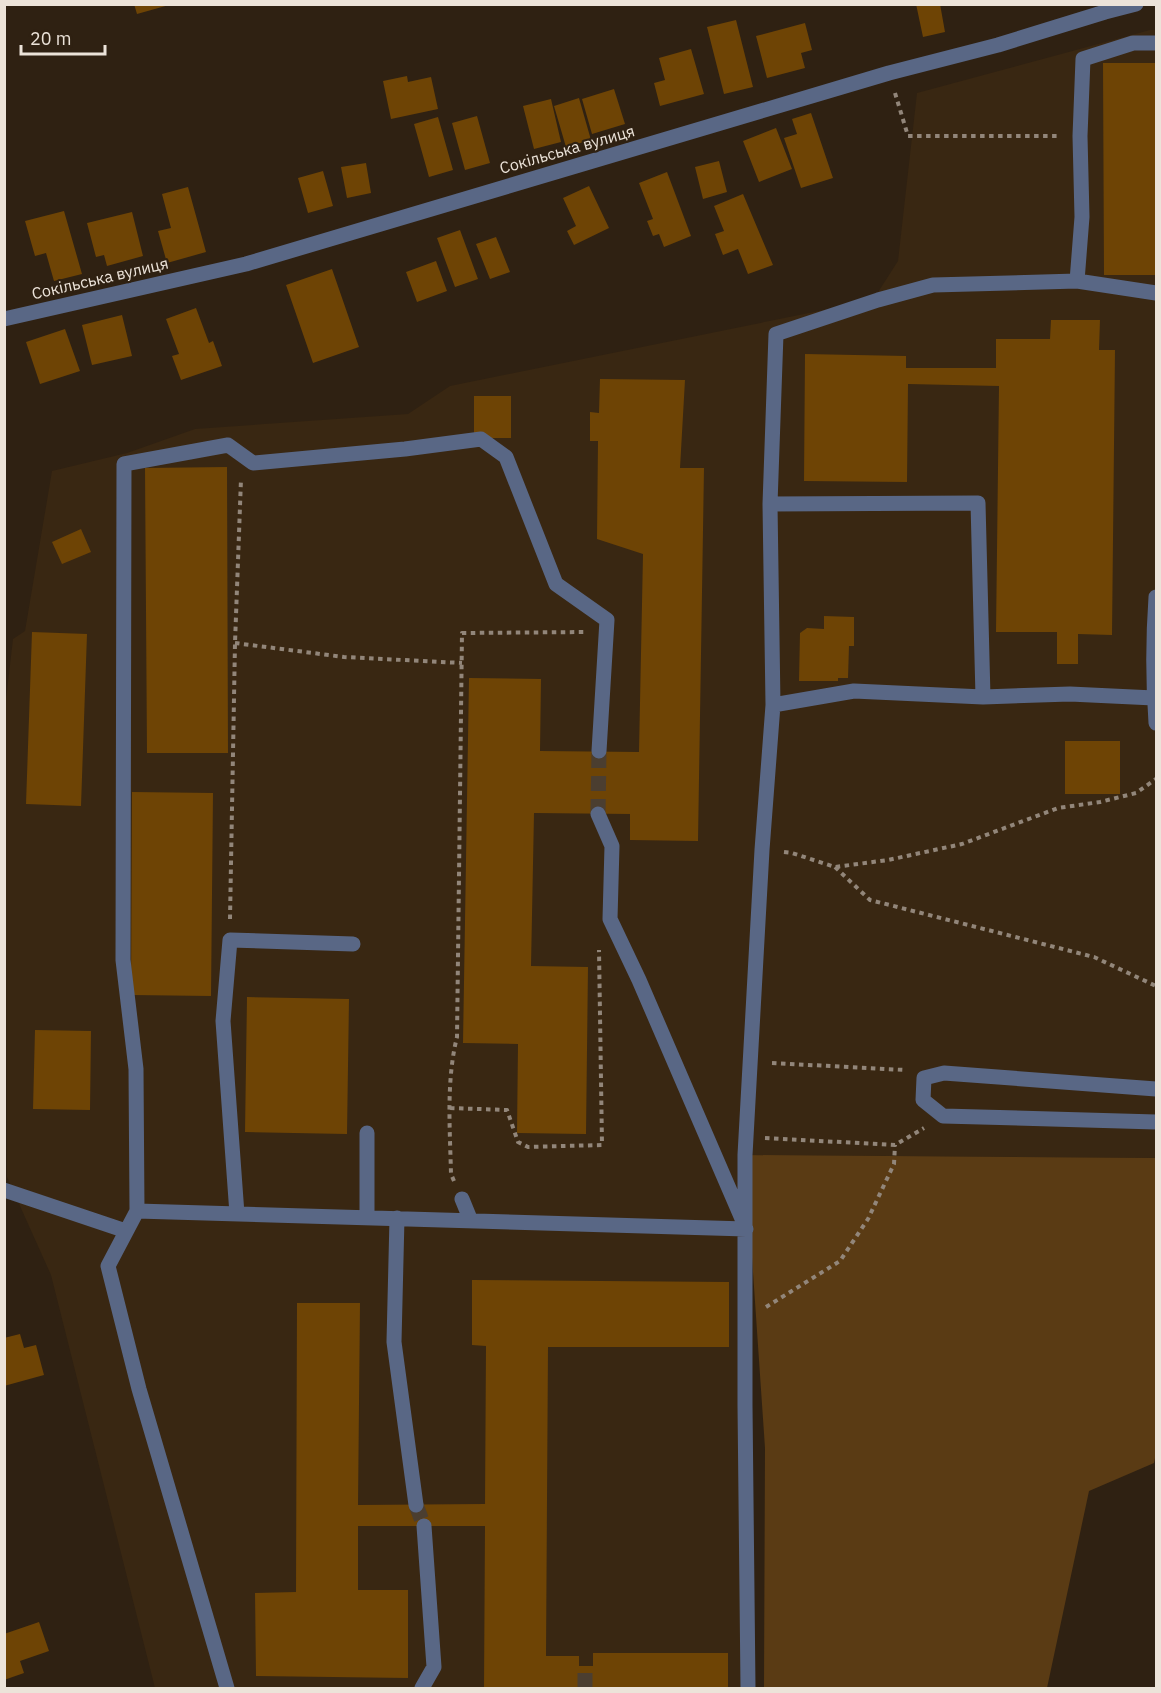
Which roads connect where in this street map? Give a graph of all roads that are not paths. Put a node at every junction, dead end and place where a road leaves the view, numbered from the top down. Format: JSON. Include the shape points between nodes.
{"nodes":[{"id":1,"x":1136,"y":4,"type":"edge"},
{"id":2,"x":1105,"y":8,"type":"edge"},
{"id":3,"x":1156,"y":43,"type":"edge"},
{"id":4,"x":1077,"y":281,"type":"junction"},
{"id":5,"x":1156,"y":294,"type":"edge"},
{"id":6,"x":4,"y":318,"type":"edge"},
{"id":7,"x":770,"y":504,"type":"junction"},
{"id":8,"x":1156,"y":597,"type":"edge"},
{"id":9,"x":983,"y":697,"type":"junction"},
{"id":10,"x":1154,"y":698,"type":"junction"},
{"id":11,"x":773,"y":705,"type":"junction"},
{"id":12,"x":1156,"y":723,"type":"edge"},
{"id":13,"x":599,"y":751,"type":"tunnel mouth"},
{"id":14,"x":598,"y":814,"type":"tunnel mouth"},
{"id":15,"x":352,"y":944,"type":"dead end"},
{"id":16,"x":1156,"y":1089,"type":"edge"},
{"id":17,"x":1156,"y":1122,"type":"edge"},
{"id":18,"x":367,"y":1133,"type":"dead end"},
{"id":19,"x":4,"y":1190,"type":"edge"},
{"id":20,"x":462,"y":1199,"type":"road end"},
{"id":21,"x":137,"y":1211,"type":"junction"},
{"id":22,"x":237,"y":1214,"type":"junction"},
{"id":23,"x":367,"y":1218,"type":"junction"},
{"id":24,"x":397,"y":1218,"type":"junction"},
{"id":25,"x":471,"y":1221,"type":"junction"},
{"id":26,"x":747,"y":1229,"type":"junction"},
{"id":27,"x":126,"y":1231,"type":"junction"},
{"id":28,"x":416,"y":1505,"type":"tunnel mouth"},
{"id":29,"x":424,"y":1526,"type":"tunnel mouth"},
{"id":30,"x":227,"y":1689,"type":"edge"},
{"id":31,"x":422,"y":1689,"type":"edge"},
{"id":32,"x":748,"y":1689,"type":"edge"}],
"edges":[{"from":1,"to":2,"type":"street","name":"Сокільська вулиця"},
{"from":2,"to":6,"type":"street","name":"Сокільська вулиця","via":[[998,45],[890,72],[246,264]]},
{"from":3,"to":4,"type":"street","via":[[1133,43],[1083,59],[1082,217]]},
{"from":4,"to":5,"type":"street"},
{"from":4,"to":7,"type":"street","via":[[933,285],[776,334]]},
{"from":7,"to":9,"type":"street","via":[[978,503]]},
{"from":7,"to":11,"type":"street"},
{"from":8,"to":10,"type":"street"},
{"from":9,"to":10,"type":"street","via":[[1070,694]]},
{"from":9,"to":11,"type":"street","via":[[854,692]]},
{"from":10,"to":12,"type":"street"},
{"from":11,"to":26,"type":"street","via":[[745,1155]]},
{"from":13,"to":21,"type":"street","via":[[608,620],[556,584],[506,457],[480,439],[253,463],[228,445],[124,464],[123,960],[136,1069]]},
{"from":14,"to":26,"type":"street","via":[[612,846],[610,919]]},
{"from":15,"to":22,"type":"street","via":[[230,940],[223,1021]]},
{"from":16,"to":17,"type":"street","via":[[944,1073],[924,1078],[924,1100],[943,1116]]},
{"from":18,"to":23,"type":"street"},
{"from":19,"to":27,"type":"street"},
{"from":20,"to":25,"type":"street"},
{"from":21,"to":22,"type":"street"},
{"from":21,"to":27,"type":"street"},
{"from":22,"to":23,"type":"street"},
{"from":23,"to":24,"type":"street"},
{"from":24,"to":25,"type":"street"},
{"from":24,"to":28,"type":"street","via":[[394,1342]]},
{"from":25,"to":26,"type":"street"},
{"from":26,"to":32,"type":"street"},
{"from":27,"to":30,"type":"street","via":[[108,1266],[139,1389]]},
{"from":29,"to":31,"type":"street","via":[[434,1666]]}]}
